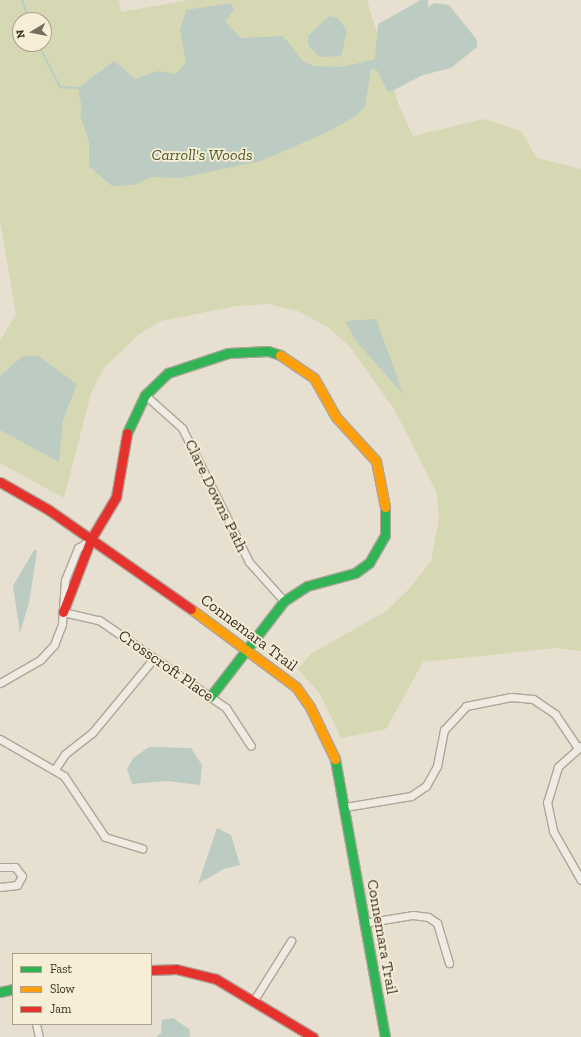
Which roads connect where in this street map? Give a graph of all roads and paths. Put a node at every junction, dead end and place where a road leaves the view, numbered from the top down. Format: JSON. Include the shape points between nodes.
{"nodes":[{"id":1,"x":145,"y":395,"type":"junction"},
{"id":2,"x":0,"y":482,"type":"edge"},
{"id":3,"x":91,"y":539,"type":"junction"},
{"id":4,"x":284,"y":601,"type":"junction"},
{"id":5,"x":63,"y":612,"type":"junction"},
{"id":6,"x":250,"y":649,"type":"junction"},
{"id":7,"x":154,"y":658,"type":"junction"},
{"id":8,"x":0,"y":684,"type":"edge"},
{"id":9,"x":210,"y":697,"type":"junction"},
{"id":10,"x":0,"y":739,"type":"edge"},
{"id":11,"x":251,"y":746,"type":"dead end"},
{"id":12,"x":579,"y":747,"type":"edge"},
{"id":13,"x":55,"y":769,"type":"junction"},
{"id":14,"x":345,"y":807,"type":"junction"},
{"id":15,"x":142,"y":848,"type":"dead end"},
{"id":16,"x":0,"y":867,"type":"edge"},
{"id":17,"x":581,"y":880,"type":"edge"},
{"id":18,"x":0,"y":887,"type":"edge"},
{"id":19,"x":364,"y":924,"type":"junction"},
{"id":20,"x":291,"y":941,"type":"dead end"},
{"id":21,"x":449,"y":963,"type":"dead end"},
{"id":22,"x":152,"y":970,"type":"edge"},
{"id":23,"x":12,"y":990,"type":"edge"},
{"id":24,"x":0,"y":992,"type":"edge"},
{"id":25,"x":254,"y":1000,"type":"junction"},
{"id":26,"x":36,"y":1025,"type":"edge"},
{"id":27,"x":39,"y":1037,"type":"edge"},
{"id":28,"x":313,"y":1037,"type":"edge"},
{"id":29,"x":385,"y":1037,"type":"edge"}],
"edges":[{"from":1,"to":3,"type":"street","via":[[128,430],[116,497]]},
{"from":1,"to":4,"type":"street","name":"Clare Downs Path","via":[[182,428],[249,562]]},
{"from":1,"to":4,"type":"street","via":[[168,373],[186,365],[228,353],[268,351],[289,358],[314,378],[336,417],[376,461],[386,515],[380,548],[355,573],[307,586]]},
{"from":2,"to":3,"type":"street","name":"Connemara Trail"},
{"from":3,"to":5,"type":"street"},
{"from":3,"to":6,"type":"street","name":"Connemara Trail"},
{"from":4,"to":6,"type":"street"},
{"from":5,"to":7,"type":"street","name":"Crosscroft Place","via":[[99,620]]},
{"from":5,"to":8,"type":"street","via":[[58,635],[49,651]]},
{"from":6,"to":9,"type":"street"},
{"from":6,"to":14,"type":"street","name":"Connemara Trail","via":[[296,687],[310,707],[335,759]]},
{"from":7,"to":9,"type":"street","name":"Crosscroft Place"},
{"from":7,"to":13,"type":"street","via":[[92,733],[65,754]]},
{"from":9,"to":11,"type":"street","name":"Crosscroft Place","via":[[234,715]]},
{"from":10,"to":13,"type":"street","via":[[20,753]]},
{"from":12,"to":14,"type":"street","via":[[555,714],[538,701],[517,697],[470,705],[449,721],[444,730],[437,766],[426,786],[411,796]]},
{"from":12,"to":17,"type":"street","via":[[558,767],[547,802],[553,831]]},
{"from":13,"to":15,"type":"street","via":[[69,782],[105,837]]},
{"from":14,"to":19,"type":"street","name":"Connemara Trail"},
{"from":16,"to":18,"type":"street","via":[[15,867],[22,876],[17,885]]},
{"from":19,"to":21,"type":"street","via":[[413,915],[428,917],[437,923]]},
{"from":19,"to":29,"type":"street","name":"Connemara Trail"},
{"from":20,"to":25,"type":"street"},
{"from":22,"to":25,"type":"street","via":[[196,972],[216,979]]},
{"from":23,"to":24,"type":"street"},
{"from":25,"to":28,"type":"street"},
{"from":26,"to":27,"type":"street"}]}
